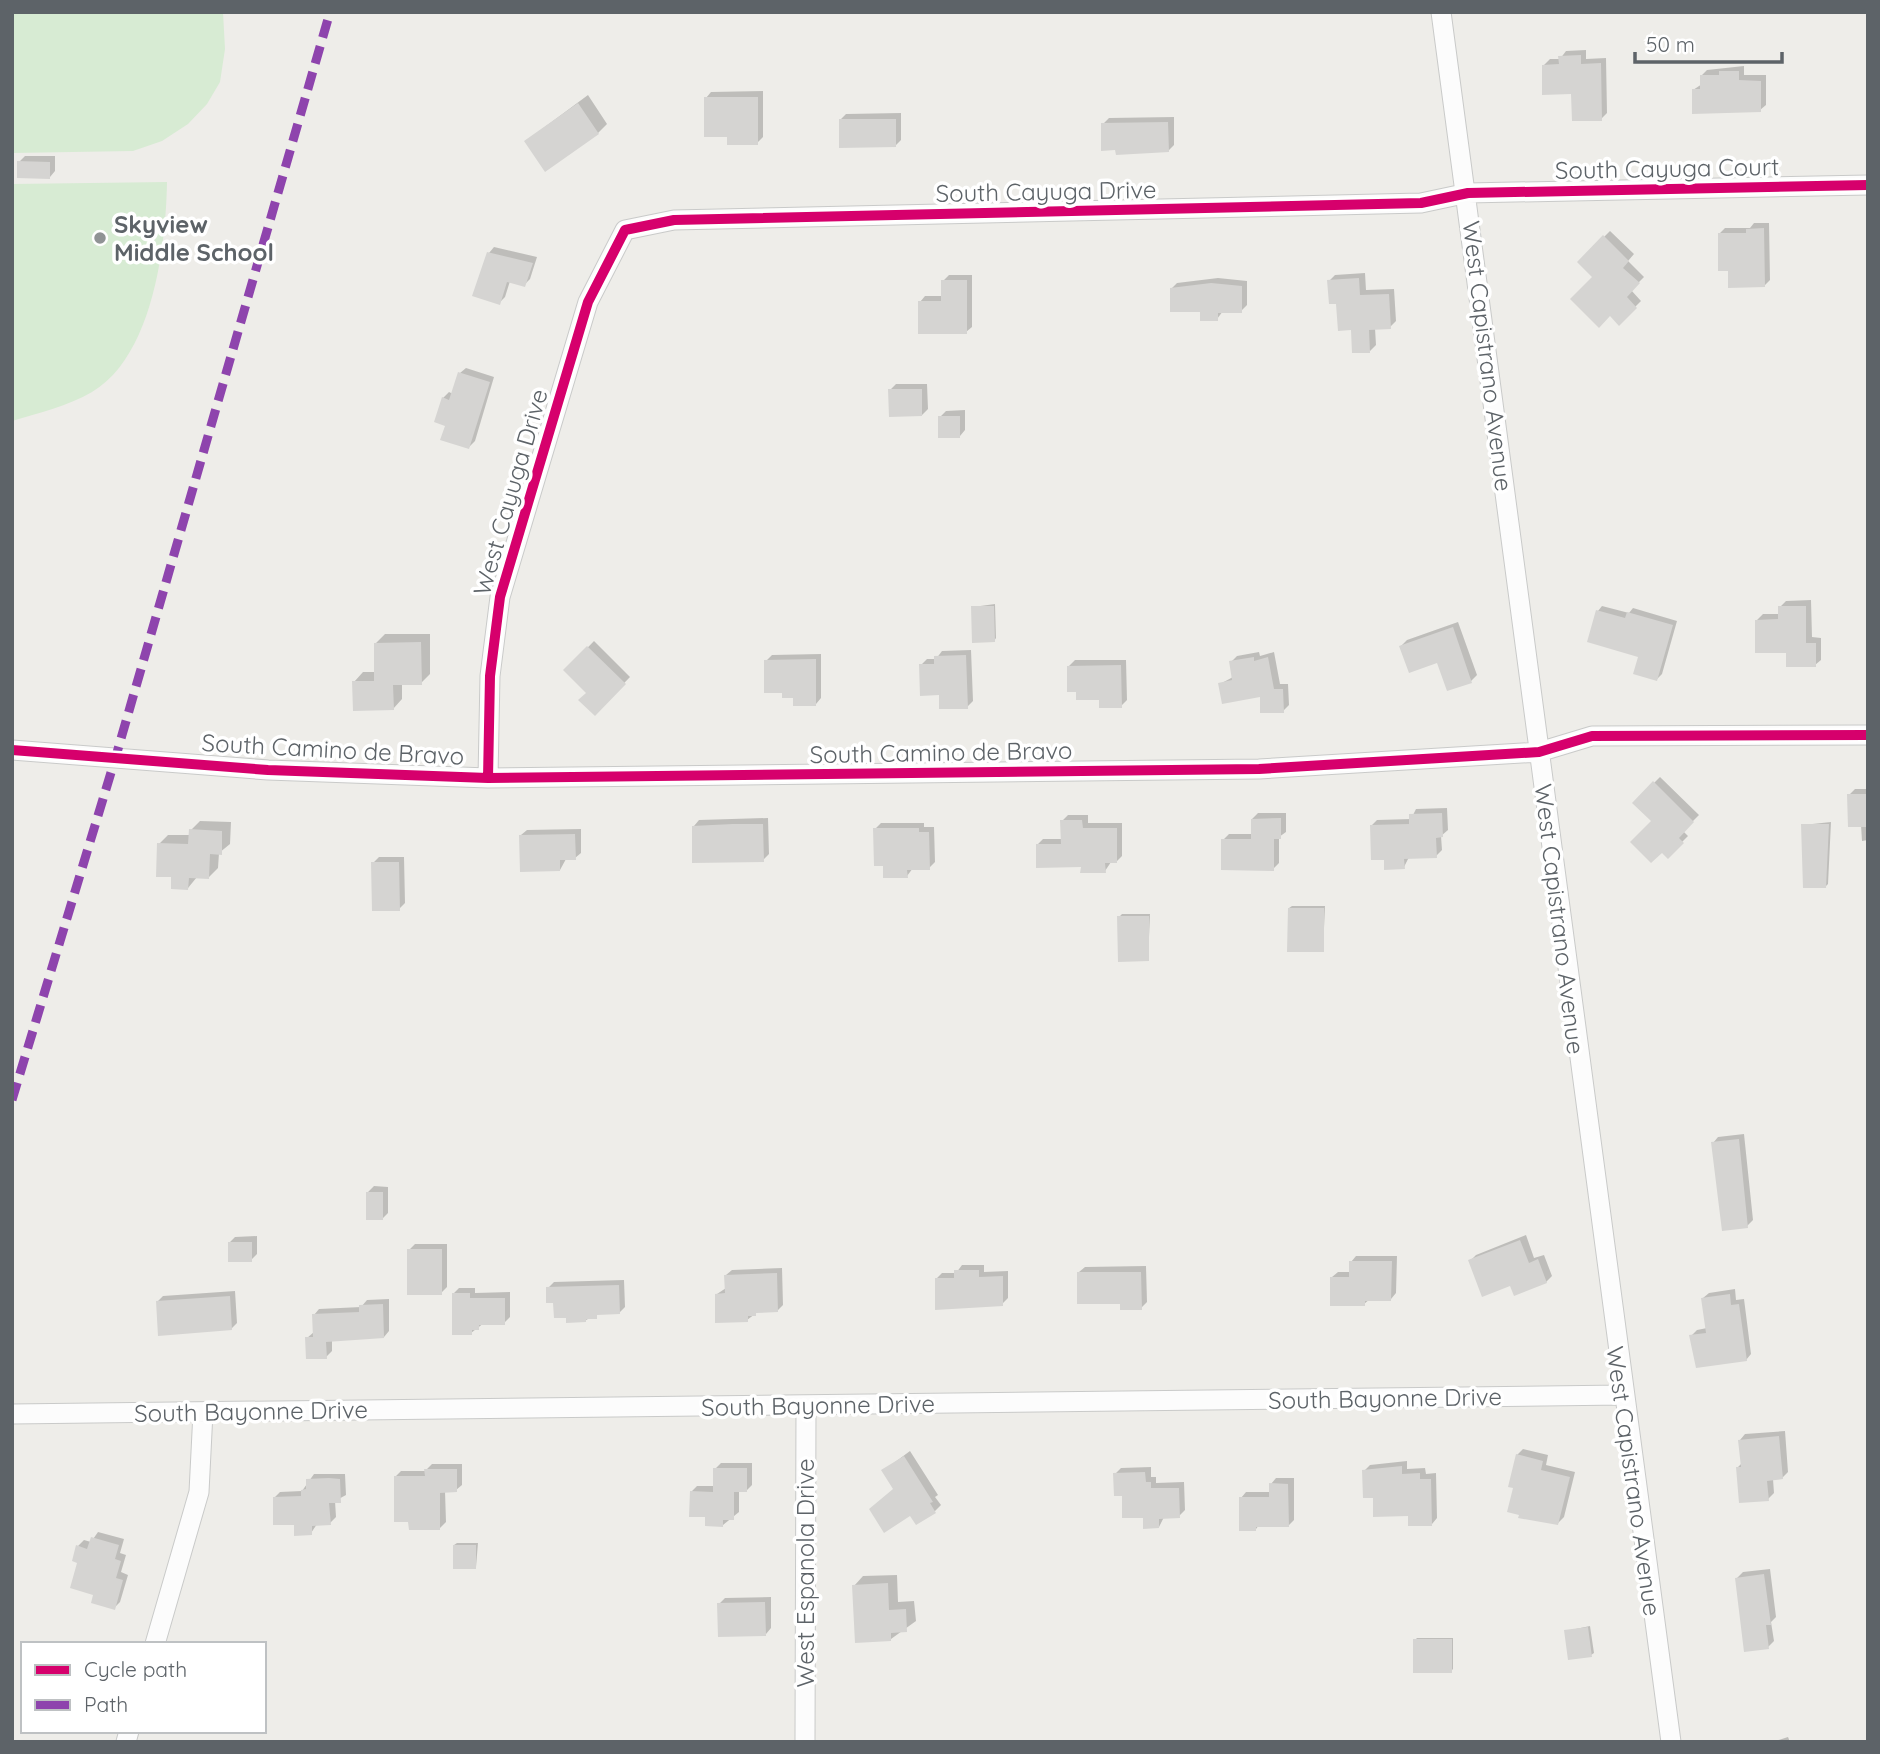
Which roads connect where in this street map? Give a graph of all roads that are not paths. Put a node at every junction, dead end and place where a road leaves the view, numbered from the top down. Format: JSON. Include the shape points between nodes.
{"nodes":[{"id":1,"x":1441,"y":12,"type":"edge"},
{"id":2,"x":1868,"y":185,"type":"edge"},
{"id":3,"x":1468,"y":193,"type":"junction"},
{"id":4,"x":625,"y":230,"type":"joint"},
{"id":5,"x":1868,"y":735,"type":"edge"},
{"id":6,"x":12,"y":750,"type":"edge"},
{"id":7,"x":1539,"y":752,"type":"junction"},
{"id":8,"x":488,"y":778,"type":"junction"},
{"id":9,"x":1623,"y":1395,"type":"junction"},
{"id":10,"x":806,"y":1405,"type":"junction"},
{"id":11,"x":203,"y":1412,"type":"junction"},
{"id":12,"x":12,"y":1414,"type":"edge"},
{"id":13,"x":156,"y":1642,"type":"edge"},
{"id":14,"x":805,"y":1742,"type":"edge"},
{"id":15,"x":1671,"y":1742,"type":"edge"}],
"edges":[{"from":1,"to":3,"type":"street","name":"West Capistrano Avenue"},
{"from":2,"to":3,"type":"street","name":"South Cayuga Court"},
{"from":3,"to":4,"type":"street","name":"South Cayuga Drive","via":[[1421,203],[674,220]]},
{"from":3,"to":7,"type":"street","name":"West Capistrano Avenue"},
{"from":4,"to":8,"type":"street","name":"West Cayuga Drive","via":[[588,302],[500,597],[490,676]]},
{"from":5,"to":7,"type":"street","name":"South Camino de Bravo","via":[[1592,736]]},
{"from":6,"to":8,"type":"street","name":"South Camino de Bravo","via":[[268,770]]},
{"from":7,"to":8,"type":"street","name":"South Camino de Bravo","via":[[1259,769]]},
{"from":7,"to":9,"type":"street","name":"West Capistrano Avenue"},
{"from":9,"to":10,"type":"street","name":"South Bayonne Drive"},
{"from":9,"to":15,"type":"street","name":"West Capistrano Avenue"},
{"from":10,"to":11,"type":"street","name":"South Bayonne Drive"},
{"from":10,"to":14,"type":"street","name":"West Espanola Drive"},
{"from":11,"to":12,"type":"street","name":"South Bayonne Drive"},
{"from":11,"to":13,"type":"street","via":[[199,1492]]}]}
